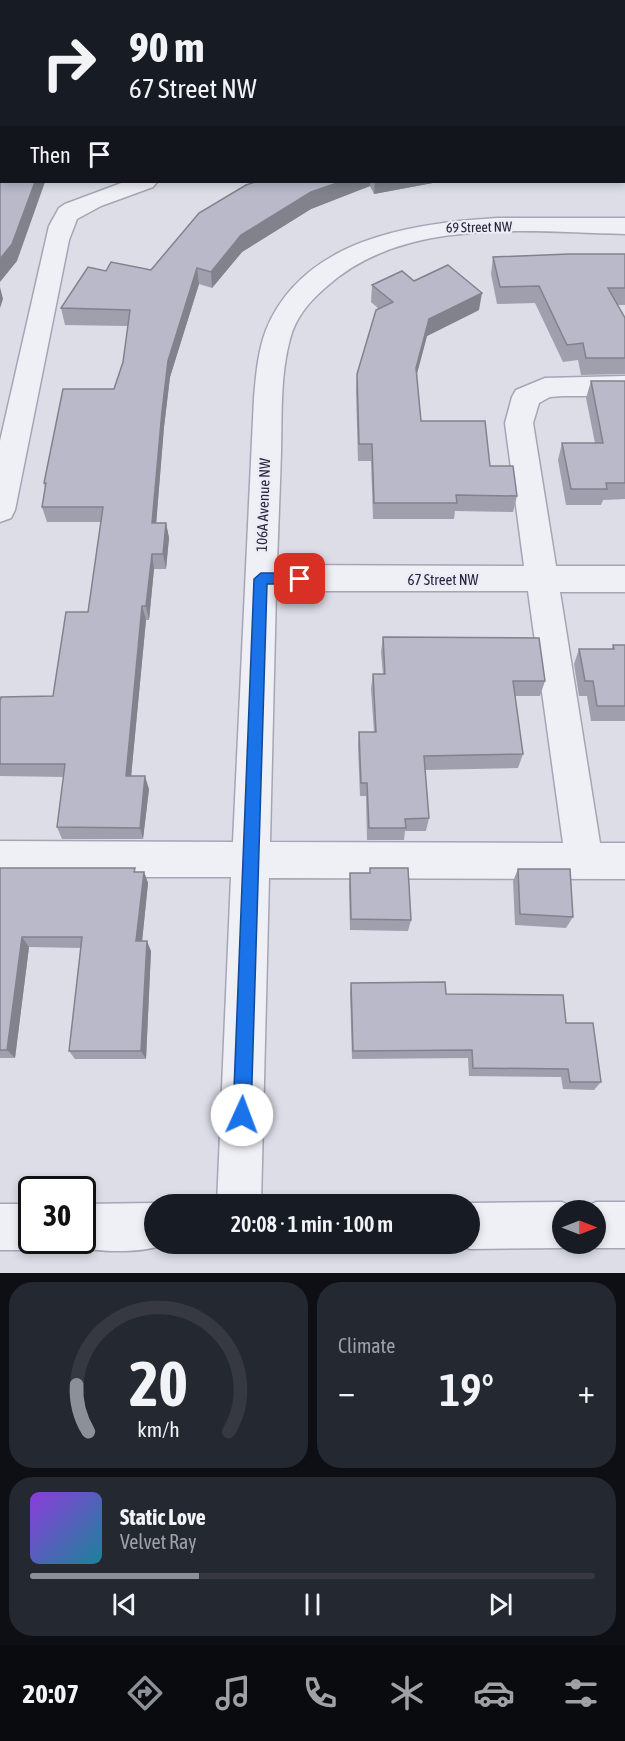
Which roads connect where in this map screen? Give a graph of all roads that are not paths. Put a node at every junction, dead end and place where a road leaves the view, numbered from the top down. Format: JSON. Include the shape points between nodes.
{"nodes":[{"id":1,"x":142,"y":183,"type":"edge"},
{"id":2,"x":625,"y":226,"type":"edge"},
{"id":3,"x":339,"y":264,"type":"joint"},
{"id":4,"x":625,"y":386,"type":"edge"},
{"id":5,"x":0,"y":510,"type":"edge"},
{"id":6,"x":261,"y":579,"type":"junction"},
{"id":7,"x":541,"y":579,"type":"junction"},
{"id":8,"x":625,"y":579,"type":"edge"},
{"id":9,"x":0,"y":859,"type":"edge"},
{"id":10,"x":250,"y":859,"type":"junction"},
{"id":11,"x":584,"y":861,"type":"junction"},
{"id":12,"x":625,"y":861,"type":"edge"},
{"id":13,"x":238,"y":1194,"type":"edge"},
{"id":14,"x":144,"y":1226,"type":"edge"},
{"id":15,"x":480,"y":1226,"type":"edge"},
{"id":16,"x":552,"y":1226,"type":"edge"},
{"id":17,"x":606,"y":1226,"type":"edge"},
{"id":18,"x":625,"y":1226,"type":"edge"},
{"id":19,"x":0,"y":1227,"type":"edge"},
{"id":20,"x":18,"y":1227,"type":"edge"},
{"id":21,"x":96,"y":1227,"type":"edge"}],
"edges":[{"from":1,"to":5,"type":"street","via":[[74,210],[64,221]]},
{"from":2,"to":3,"type":"street","name":"69 Street NW","via":[[440,228],[390,240]]},
{"from":3,"to":6,"type":"street","name":"106A Avenue NW","via":[[302,293],[275,340],[268,395]]},
{"from":4,"to":7,"type":"street","via":[[545,388],[526,397],[519,423]]},
{"from":6,"to":7,"type":"street","name":"67 Street NW"},
{"from":6,"to":10,"type":"street","name":"106A Avenue NW"},
{"from":7,"to":8,"type":"street","name":"67 Street NW"},
{"from":7,"to":11,"type":"street"},
{"from":9,"to":10,"type":"street"},
{"from":10,"to":11,"type":"street"},
{"from":10,"to":13,"type":"street","name":"106A Avenue NW"},
{"from":11,"to":12,"type":"street"},
{"from":14,"to":21,"type":"street"},
{"from":15,"to":16,"type":"street"},
{"from":17,"to":18,"type":"street"},
{"from":19,"to":20,"type":"street"}]}
